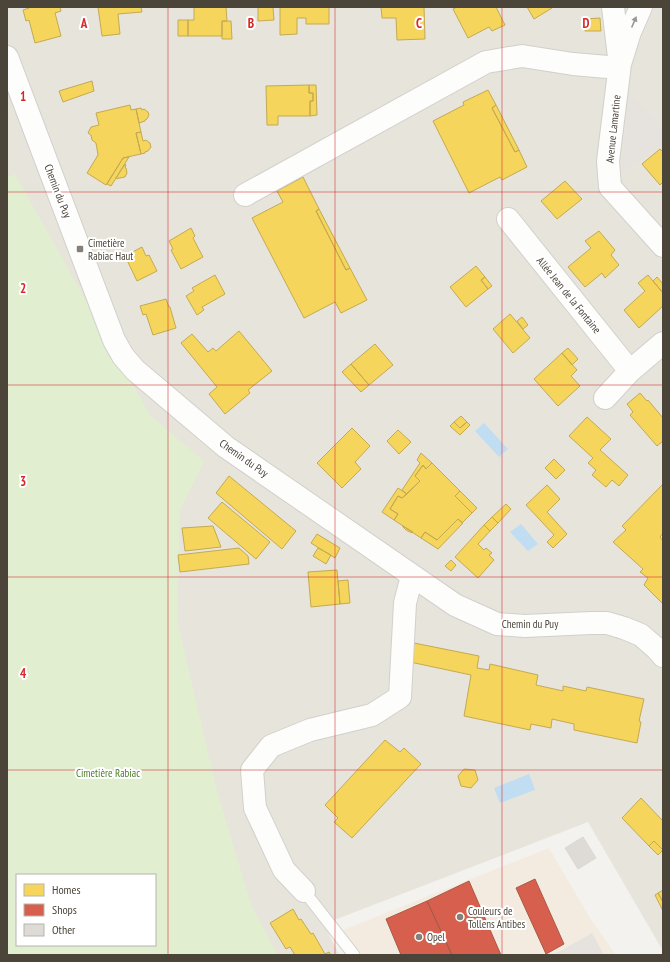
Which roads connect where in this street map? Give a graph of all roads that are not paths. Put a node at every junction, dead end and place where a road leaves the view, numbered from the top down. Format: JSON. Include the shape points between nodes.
{"nodes":[{"id":1,"x":613,"y":7,"type":"edge"},
{"id":2,"x":641,"y":7,"type":"edge"},
{"id":3,"x":7,"y":57,"type":"edge"},
{"id":4,"x":620,"y":66,"type":"junction"},
{"id":5,"x":245,"y":195,"type":"dead end"},
{"id":6,"x":508,"y":219,"type":"dead end"},
{"id":7,"x":663,"y":246,"type":"edge"},
{"id":8,"x":663,"y":343,"type":"edge"},
{"id":9,"x":630,"y":371,"type":"junction"},
{"id":10,"x":605,"y":398,"type":"dead end"},
{"id":11,"x":412,"y":576,"type":"junction"},
{"id":12,"x":663,"y":656,"type":"edge"},
{"id":13,"x":304,"y":891,"type":"joint"},
{"id":14,"x":354,"y":955,"type":"edge"}],
"edges":[{"from":1,"to":4,"type":"street","name":"Avenue Lamartine"},
{"from":4,"to":2,"type":"street","name":"Avenue Lamartine","one_way":true},
{"from":3,"to":11,"type":"street","name":"Chemin du Puy","via":[[114,340],[123,356],[135,370],[226,446]]},
{"from":4,"to":5,"type":"street","via":[[573,64],[522,56],[486,62]]},
{"from":4,"to":7,"type":"street","name":"Avenue Lamartine","via":[[608,161],[610,187]]},
{"from":6,"to":9,"type":"street","name":"Allée Jean de la Fontaine"},
{"from":8,"to":9,"type":"street"},
{"from":9,"to":10,"type":"street"},
{"from":11,"to":12,"type":"street","name":"Chemin du Puy","via":[[455,605],[497,624],[607,624],[641,635]]},
{"from":11,"to":13,"type":"street","via":[[405,603],[400,697],[372,715],[310,730],[272,746],[252,770],[255,808],[284,870]]},
{"from":13,"to":14,"type":"lane"}]}
